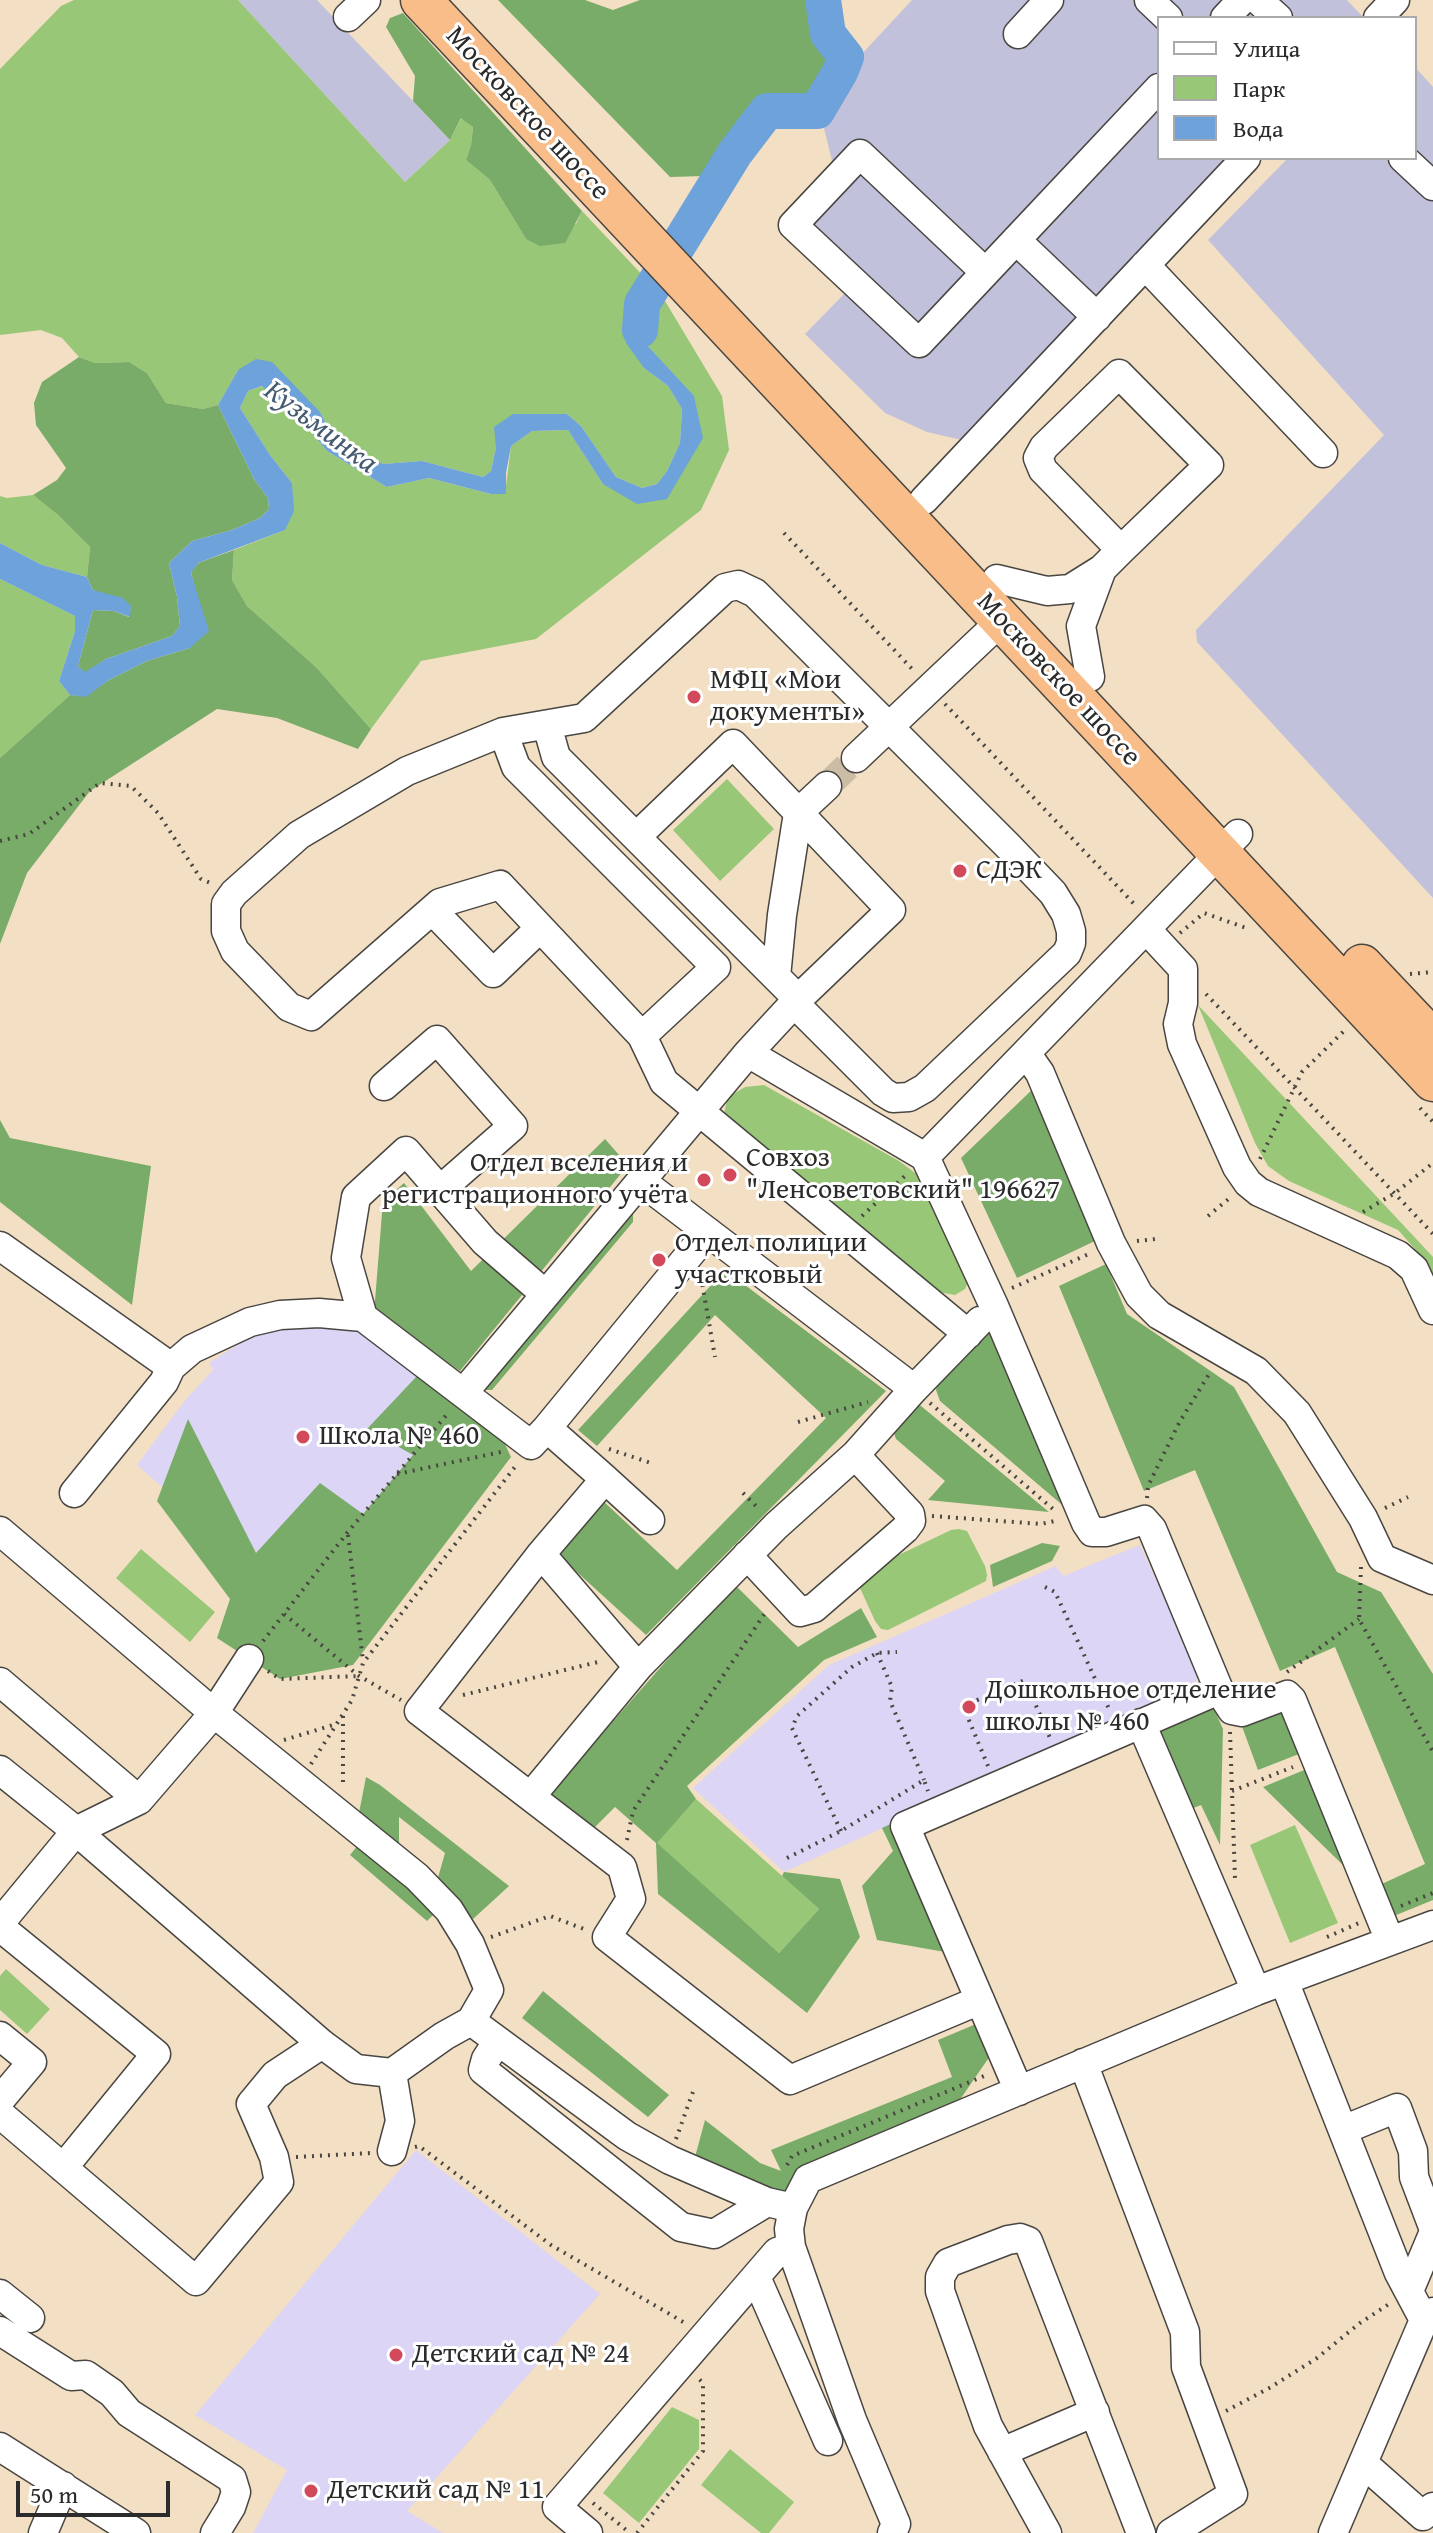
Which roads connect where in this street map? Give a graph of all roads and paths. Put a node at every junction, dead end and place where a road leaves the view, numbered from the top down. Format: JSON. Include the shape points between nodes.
{"nodes":[{"id":1,"x":421,"y":0,"type":"edge"},
{"id":2,"x":454,"y":0,"type":"edge"},
{"id":3,"x":1049,"y":0,"type":"edge"},
{"id":4,"x":1149,"y":0,"type":"edge"},
{"id":5,"x":1242,"y":0,"type":"edge"},
{"id":6,"x":1258,"y":0,"type":"edge"},
{"id":7,"x":1395,"y":0,"type":"edge"},
{"id":8,"x":1166,"y":16,"type":"edge"},
{"id":9,"x":1227,"y":16,"type":"edge"},
{"id":10,"x":1276,"y":16,"type":"edge"},
{"id":11,"x":1380,"y":16,"type":"edge"},
{"id":12,"x":1018,"y":34,"type":"dead end"},
{"id":13,"x":1157,"y":90,"type":"edge"},
{"id":14,"x":1244,"y":160,"type":"edge"},
{"id":15,"x":1405,"y":160,"type":"edge"},
{"id":16,"x":1433,"y":186,"type":"edge"},
{"id":17,"x":642,"y":219,"type":"junction"},
{"id":18,"x":1016,"y":240,"type":"junction"},
{"id":19,"x":1145,"y":265,"type":"junction"},
{"id":20,"x":692,"y":272,"type":"junction"},
{"id":21,"x":985,"y":272,"type":"junction"},
{"id":22,"x":1097,"y":317,"type":"junction"},
{"id":23,"x":1323,"y":453,"type":"dead end"},
{"id":24,"x":924,"y":500,"type":"junction"},
{"id":25,"x":784,"y":533,"type":"dead end"},
{"id":26,"x":1111,"y":560,"type":"junction"},
{"id":27,"x":997,"y":579,"type":"junction"},
{"id":28,"x":1002,"y":620,"type":"junction"},
{"id":29,"x":1090,"y":677,"type":"junction"},
{"id":30,"x":930,"y":688,"type":"junction"},
{"id":31,"x":547,"y":725,"type":"junction"},
{"id":32,"x":889,"y":727,"type":"junction"},
{"id":33,"x":503,"y":732,"type":"junction"},
{"id":34,"x":856,"y":758,"type":"tunnel mouth"},
{"id":35,"x":827,"y":786,"type":"tunnel mouth"},
{"id":36,"x":798,"y":813,"type":"junction"},
{"id":37,"x":636,"y":837,"type":"junction"},
{"id":38,"x":0,"y":841,"type":"edge"},
{"id":39,"x":1229,"y":844,"type":"junction"},
{"id":40,"x":234,"y":893,"type":"junction"},
{"id":41,"x":432,"y":910,"type":"junction"},
{"id":42,"x":540,"y":928,"type":"junction"},
{"id":43,"x":1154,"y":934,"type":"junction"},
{"id":44,"x":1260,"y":934,"type":"dead end"},
{"id":45,"x":1183,"y":969,"type":"junction"},
{"id":46,"x":776,"y":977,"type":"junction"},
{"id":47,"x":796,"y":1001,"type":"junction"},
{"id":48,"x":1340,"y":1021,"type":"dead end"},
{"id":49,"x":1418,"y":1025,"type":"edge"},
{"id":50,"x":642,"y":1036,"type":"junction"},
{"id":51,"x":748,"y":1053,"type":"junction"},
{"id":52,"x":1026,"y":1053,"type":"junction"},
{"id":53,"x":384,"y":1086,"type":"dead end"},
{"id":54,"x":1294,"y":1088,"type":"junction"},
{"id":55,"x":1422,"y":1090,"type":"edge"},
{"id":56,"x":700,"y":1111,"type":"junction"},
{"id":57,"x":1433,"y":1122,"type":"edge"},
{"id":58,"x":925,"y":1157,"type":"junction"},
{"id":59,"x":1433,"y":1163,"type":"edge"},
{"id":60,"x":641,"y":1181,"type":"junction"},
{"id":61,"x":1248,"y":1183,"type":"junction"},
{"id":62,"x":440,"y":1190,"type":"junction"},
{"id":63,"x":1395,"y":1193,"type":"junction"},
{"id":64,"x":1336,"y":1227,"type":"junction"},
{"id":65,"x":708,"y":1232,"type":"junction"},
{"id":66,"x":846,"y":1232,"type":"junction"},
{"id":67,"x":1433,"y":1234,"type":"edge"},
{"id":68,"x":1156,"y":1239,"type":"dead end"},
{"id":69,"x":1111,"y":1243,"type":"junction"},
{"id":70,"x":0,"y":1246,"type":"edge"},
{"id":71,"x":545,"y":1294,"type":"junction"},
{"id":72,"x":1003,"y":1297,"type":"junction"},
{"id":73,"x":1433,"y":1310,"type":"edge"},
{"id":74,"x":363,"y":1317,"type":"junction"},
{"id":75,"x":968,"y":1334,"type":"junction"},
{"id":76,"x":171,"y":1367,"type":"junction"},
{"id":77,"x":1210,"y":1372,"type":"dead end"},
{"id":78,"x":914,"y":1389,"type":"junction"},
{"id":79,"x":460,"y":1398,"type":"junction"},
{"id":80,"x":870,"y":1401,"type":"dead end"},
{"id":81,"x":798,"y":1422,"type":"dead end"},
{"id":82,"x":539,"y":1437,"type":"junction"},
{"id":83,"x":855,"y":1455,"type":"junction"},
{"id":84,"x":397,"y":1474,"type":"junction"},
{"id":85,"x":605,"y":1479,"type":"junction"},
{"id":86,"x":74,"y":1493,"type":"dead end"},
{"id":87,"x":910,"y":1514,"type":"junction"},
{"id":88,"x":650,"y":1520,"type":"dead end"},
{"id":89,"x":1144,"y":1520,"type":"junction"},
{"id":90,"x":0,"y":1531,"type":"edge"},
{"id":91,"x":347,"y":1533,"type":"junction"},
{"id":92,"x":541,"y":1554,"type":"junction"},
{"id":93,"x":747,"y":1555,"type":"junction"},
{"id":94,"x":1361,"y":1561,"type":"dead end"},
{"id":95,"x":1433,"y":1580,"type":"edge"},
{"id":96,"x":1045,"y":1587,"type":"dead end"},
{"id":97,"x":779,"y":1591,"type":"junction"},
{"id":98,"x":284,"y":1614,"type":"junction"},
{"id":99,"x":1359,"y":1619,"type":"junction"},
{"id":100,"x":897,"y":1652,"type":"dead end"},
{"id":101,"x":877,"y":1653,"type":"junction"},
{"id":102,"x":249,"y":1659,"type":"junction"},
{"id":103,"x":632,"y":1661,"type":"junction"},
{"id":104,"x":363,"y":1663,"type":"junction"},
{"id":105,"x":359,"y":1676,"type":"junction"},
{"id":106,"x":0,"y":1682,"type":"edge"},
{"id":107,"x":1287,"y":1695,"type":"junction"},
{"id":108,"x":1226,"y":1700,"type":"junction"},
{"id":109,"x":423,"y":1706,"type":"junction"},
{"id":110,"x":214,"y":1713,"type":"junction"},
{"id":111,"x":343,"y":1713,"type":"junction"},
{"id":112,"x":1129,"y":1722,"type":"junction"},
{"id":113,"x":335,"y":1724,"type":"junction"},
{"id":114,"x":1054,"y":1748,"type":"dead end"},
{"id":115,"x":262,"y":1751,"type":"junction"},
{"id":116,"x":1433,"y":1752,"type":"edge"},
{"id":117,"x":1315,"y":1758,"type":"junction"},
{"id":118,"x":0,"y":1770,"type":"edge"},
{"id":119,"x":991,"y":1774,"type":"dead end"},
{"id":120,"x":924,"y":1780,"type":"dead end"},
{"id":121,"x":300,"y":1782,"type":"junction"},
{"id":122,"x":1232,"y":1791,"type":"junction"},
{"id":123,"x":531,"y":1796,"type":"junction"},
{"id":124,"x":139,"y":1800,"type":"junction"},
{"id":125,"x":337,"y":1812,"type":"junction"},
{"id":126,"x":76,"y":1831,"type":"junction"},
{"id":127,"x":841,"y":1831,"type":"dead end"},
{"id":128,"x":622,"y":1867,"type":"junction"},
{"id":129,"x":1235,"y":1882,"type":"dead end"},
{"id":130,"x":0,"y":1925,"type":"edge"},
{"id":131,"x":1433,"y":1925,"type":"edge"},
{"id":132,"x":607,"y":1937,"type":"junction"},
{"id":133,"x":1390,"y":1941,"type":"junction"},
{"id":134,"x":470,"y":1944,"type":"junction"},
{"id":135,"x":1284,"y":1981,"type":"junction"},
{"id":136,"x":1256,"y":1991,"type":"junction"},
{"id":137,"x":980,"y":2000,"type":"junction"},
{"id":138,"x":471,"y":2021,"type":"junction"},
{"id":139,"x":0,"y":2036,"type":"edge"},
{"id":140,"x":498,"y":2041,"type":"junction"},
{"id":141,"x":322,"y":2044,"type":"junction"},
{"id":142,"x":1083,"y":2063,"type":"junction"},
{"id":143,"x":392,"y":2073,"type":"junction"},
{"id":144,"x":694,"y":2089,"type":"dead end"},
{"id":145,"x":1019,"y":2091,"type":"junction"},
{"id":146,"x":0,"y":2100,"type":"edge"},
{"id":147,"x":0,"y":2114,"type":"edge"},
{"id":148,"x":1343,"y":2130,"type":"junction"},
{"id":149,"x":392,"y":2151,"type":"junction"},
{"id":150,"x":274,"y":2157,"type":"junction"},
{"id":151,"x":670,"y":2160,"type":"junction"},
{"id":152,"x":63,"y":2168,"type":"junction"},
{"id":153,"x":780,"y":2205,"type":"junction"},
{"id":154,"x":1433,"y":2227,"type":"edge"},
{"id":155,"x":1433,"y":2234,"type":"edge"},
{"id":156,"x":791,"y":2247,"type":"junction"},
{"id":157,"x":756,"y":2277,"type":"junction"},
{"id":158,"x":1409,"y":2291,"type":"junction"},
{"id":159,"x":0,"y":2294,"type":"edge"},
{"id":160,"x":1429,"y":2316,"type":"edge"},
{"id":161,"x":30,"y":2318,"type":"dead end"},
{"id":162,"x":0,"y":2331,"type":"edge"},
{"id":163,"x":705,"y":2334,"type":"junction"},
{"id":164,"x":697,"y":2375,"type":"dead end"},
{"id":165,"x":1095,"y":2412,"type":"junction"},
{"id":166,"x":1206,"y":2421,"type":"junction"},
{"id":167,"x":828,"y":2441,"type":"dead end"},
{"id":168,"x":1002,"y":2452,"type":"junction"},
{"id":169,"x":4,"y":2457,"type":"edge"},
{"id":170,"x":1364,"y":2464,"type":"junction"},
{"id":171,"x":63,"y":2486,"type":"junction"},
{"id":172,"x":1433,"y":2507,"type":"edge"},
{"id":173,"x":581,"y":2527,"type":"edge"},
{"id":174,"x":896,"y":2530,"type":"edge"},
{"id":175,"x":43,"y":2533,"type":"edge"},
{"id":176,"x":136,"y":2533,"type":"edge"},
{"id":177,"x":215,"y":2533,"type":"edge"},
{"id":178,"x":630,"y":2533,"type":"edge"},
{"id":179,"x":637,"y":2533,"type":"edge"},
{"id":180,"x":1047,"y":2533,"type":"edge"},
{"id":181,"x":1141,"y":2533,"type":"edge"},
{"id":182,"x":1171,"y":2533,"type":"edge"},
{"id":183,"x":1333,"y":2533,"type":"edge"}],
"edges":[{"from":1,"to":17,"type":"highway","name":"Московское шоссе"},
{"from":2,"to":17,"type":"highway","name":"Московское шоссе"},
{"from":3,"to":12,"type":"street"},
{"from":4,"to":8,"type":"street"},
{"from":5,"to":9,"type":"street"},
{"from":6,"to":10,"type":"street"},
{"from":7,"to":11,"type":"street"},
{"from":13,"to":18,"type":"street"},
{"from":14,"to":19,"type":"street"},
{"from":15,"to":16,"type":"street"},
{"from":17,"to":20,"type":"highway"},
{"from":18,"to":21,"type":"street"},
{"from":18,"to":22,"type":"street"},
{"from":19,"to":22,"type":"street"},
{"from":19,"to":23,"type":"street"},
{"from":20,"to":24,"type":"highway","name":"Московское шоссе"},
{"from":20,"to":28,"type":"highway","name":"Московское шоссе"},
{"from":21,"to":21,"type":"street","via":[[919,343],[793,225],[860,154]]},
{"from":22,"to":24,"type":"street"},
{"from":24,"to":27,"type":"highway","name":"Московское шоссе"},
{"from":25,"to":30,"type":"path"},
{"from":26,"to":26,"type":"street","via":[[1209,465],[1119,374],[1038,458]]},
{"from":26,"to":27,"type":"street","via":[[1070,589],[1047,591]]},
{"from":26,"to":29,"type":"street","via":[[1081,626]]},
{"from":27,"to":29,"type":"highway","name":"Московское шоссе"},
{"from":28,"to":30,"type":"street"},
{"from":28,"to":39,"type":"highway","name":"Московское шоссе"},
{"from":29,"to":39,"type":"highway","name":"Московское шоссе"},
{"from":30,"to":32,"type":"street"},
{"from":30,"to":43,"type":"path"},
{"from":31,"to":32,"type":"street","via":[[584,718],[725,588],[738,585],[755,593]]},
{"from":31,"to":33,"type":"street"},
{"from":31,"to":37,"type":"street","via":[[556,757]]},
{"from":32,"to":34,"type":"street"},
{"from":32,"to":47,"type":"street","via":[[1053,893],[1066,914],[1071,943],[1067,953],[925,1088],[909,1097],[893,1098],[883,1092]]},
{"from":33,"to":40,"type":"street","via":[[407,771],[337,810],[299,835]]},
{"from":33,"to":50,"type":"street","via":[[516,767],[716,967]]},
{"from":35,"to":36,"type":"street"},
{"from":36,"to":37,"type":"street","via":[[733,744]]},
{"from":36,"to":46,"type":"street"},
{"from":36,"to":47,"type":"street","via":[[891,910]]},
{"from":37,"to":46,"type":"street"},
{"from":38,"to":40,"type":"path","via":[[29,834],[100,783],[131,786],[158,813],[201,879]]},
{"from":39,"to":43,"type":"street"},
{"from":39,"to":49,"type":"highway","name":"Московское шоссе"},
{"from":40,"to":41,"type":"street","via":[[225,915],[235,951],[289,1007],[311,1016]]},
{"from":41,"to":42,"type":"street","via":[[500,885]]},
{"from":41,"to":42,"type":"street","via":[[493,973]]},
{"from":42,"to":50,"type":"street"},
{"from":43,"to":44,"type":"path","via":[[1204,913]]},
{"from":43,"to":45,"type":"street"},
{"from":43,"to":52,"type":"street"},
{"from":45,"to":54,"type":"path"},
{"from":45,"to":61,"type":"street","via":[[1178,1024],[1182,1044]]},
{"from":46,"to":47,"type":"street"},
{"from":47,"to":51,"type":"street"},
{"from":48,"to":54,"type":"path","via":[[1346,1029],[1302,1072]]},
{"from":49,"to":55,"type":"highway","name":"Московское шоссе"},
{"from":50,"to":56,"type":"street","via":[[664,1082]]},
{"from":51,"to":56,"type":"street"},
{"from":51,"to":58,"type":"street"},
{"from":52,"to":58,"type":"street"},
{"from":52,"to":69,"type":"street","via":[[1040,1073]]},
{"from":53,"to":62,"type":"street","via":[[437,1040],[513,1126]]},
{"from":54,"to":61,"type":"path"},
{"from":54,"to":63,"type":"path"},
{"from":55,"to":57,"type":"path"},
{"from":56,"to":60,"type":"street"},
{"from":56,"to":66,"type":"street"},
{"from":58,"to":66,"type":"path"},
{"from":58,"to":72,"type":"street"},
{"from":59,"to":63,"type":"path"},
{"from":60,"to":65,"type":"street"},
{"from":60,"to":71,"type":"street"},
{"from":61,"to":64,"type":"street"},
{"from":62,"to":71,"type":"street","via":[[485,1242]]},
{"from":62,"to":74,"type":"street","via":[[406,1151],[356,1197],[346,1258]]},
{"from":63,"to":64,"type":"path"},
{"from":63,"to":67,"type":"path"},
{"from":64,"to":73,"type":"street","via":[[1398,1255],[1414,1269]]},
{"from":65,"to":78,"type":"street"},
{"from":65,"to":82,"type":"street"},
{"from":66,"to":75,"type":"street"},
{"from":68,"to":69,"type":"path"},
{"from":69,"to":72,"type":"path"},
{"from":69,"to":95,"type":"street","via":[[1139,1295],[1159,1315],[1256,1371],[1297,1413],[1382,1558]]},
{"from":70,"to":76,"type":"street"},
{"from":71,"to":79,"type":"street"},
{"from":72,"to":75,"type":"street"},
{"from":72,"to":89,"type":"street","via":[[1092,1532]]},
{"from":74,"to":76,"type":"street","via":[[293,1314],[250,1322],[192,1349]]},
{"from":74,"to":79,"type":"street"},
{"from":75,"to":78,"type":"street"},
{"from":76,"to":86,"type":"street"},
{"from":77,"to":89,"type":"path","via":[[1148,1486]]},
{"from":78,"to":83,"type":"street"},
{"from":78,"to":87,"type":"path","via":[[1065,1519],[1041,1524]]},
{"from":79,"to":82,"type":"street"},
{"from":79,"to":84,"type":"path"},
{"from":80,"to":81,"type":"path"},
{"from":82,"to":84,"type":"path"},
{"from":82,"to":85,"type":"street"},
{"from":82,"to":104,"type":"path"},
{"from":83,"to":87,"type":"street"},
{"from":83,"to":93,"type":"street"},
{"from":84,"to":91,"type":"path"},
{"from":85,"to":88,"type":"street"},
{"from":85,"to":92,"type":"street"},
{"from":87,"to":97,"type":"street","via":[[905,1529],[814,1608],[800,1612]]},
{"from":89,"to":108,"type":"street"},
{"from":90,"to":110,"type":"street"},
{"from":91,"to":98,"type":"path"},
{"from":91,"to":104,"type":"path"},
{"from":92,"to":103,"type":"street"},
{"from":92,"to":109,"type":"street"},
{"from":93,"to":97,"type":"street"},
{"from":93,"to":103,"type":"street"},
{"from":94,"to":99,"type":"path"},
{"from":96,"to":112,"type":"path","via":[[1055,1592],[1105,1703]]},
{"from":97,"to":128,"type":"path","via":[[633,1811]]},
{"from":98,"to":102,"type":"path"},
{"from":98,"to":105,"type":"path"},
{"from":99,"to":107,"type":"path","via":[[1285,1675]]},
{"from":99,"to":116,"type":"path"},
{"from":100,"to":101,"type":"path"},
{"from":101,"to":120,"type":"path","via":[[892,1687],[890,1701]]},
{"from":101,"to":127,"type":"path","via":[[852,1667],[797,1716],[792,1728]]},
{"from":102,"to":105,"type":"path","via":[[280,1679]]},
{"from":102,"to":110,"type":"street"},
{"from":103,"to":109,"type":"path"},
{"from":103,"to":123,"type":"street"},
{"from":104,"to":105,"type":"path"},
{"from":105,"to":109,"type":"path"},
{"from":105,"to":111,"type":"path"},
{"from":106,"to":124,"type":"street"},
{"from":107,"to":108,"type":"street","via":[[1242,1712]]},
{"from":107,"to":117,"type":"street"},
{"from":108,"to":112,"type":"street"},
{"from":108,"to":122,"type":"path"},
{"from":109,"to":123,"type":"street"},
{"from":110,"to":115,"type":"street"},
{"from":110,"to":124,"type":"street"},
{"from":111,"to":113,"type":"path"},
{"from":111,"to":125,"type":"path","via":[[344,1782]]},
{"from":112,"to":136,"type":"street"},
{"from":112,"to":137,"type":"street","via":[[905,1826]]},
{"from":113,"to":115,"type":"path"},
{"from":113,"to":121,"type":"path"},
{"from":114,"to":119,"type":"path","via":[[1025,1680],[963,1706]]},
{"from":115,"to":121,"type":"street"},
{"from":117,"to":122,"type":"path"},
{"from":117,"to":133,"type":"street"},
{"from":118,"to":126,"type":"street"},
{"from":121,"to":125,"type":"street"},
{"from":122,"to":129,"type":"path"},
{"from":123,"to":128,"type":"street"},
{"from":124,"to":126,"type":"street"},
{"from":125,"to":134,"type":"street","via":[[417,1877],[449,1910]]},
{"from":126,"to":130,"type":"street"},
{"from":126,"to":141,"type":"street"},
{"from":128,"to":132,"type":"street","via":[[631,1899]]},
{"from":130,"to":152,"type":"street","via":[[156,2054]]},
{"from":131,"to":133,"type":"street"},
{"from":132,"to":134,"type":"path","via":[[550,1916]]},
{"from":132,"to":137,"type":"street","via":[[790,2080]]},
{"from":133,"to":135,"type":"street"},
{"from":134,"to":138,"type":"street","via":[[489,1990]]},
{"from":135,"to":136,"type":"street"},
{"from":135,"to":148,"type":"street"},
{"from":136,"to":142,"type":"street"},
{"from":137,"to":145,"type":"street"},
{"from":138,"to":140,"type":"street"},
{"from":138,"to":143,"type":"street"},
{"from":139,"to":146,"type":"street","via":[[32,2062]]},
{"from":140,"to":151,"type":"street","via":[[627,2136]]},
{"from":140,"to":153,"type":"street","via":[[483,2070],[681,2227],[714,2234]]},
{"from":141,"to":143,"type":"street","via":[[356,2069]]},
{"from":141,"to":150,"type":"street","via":[[275,2075],[251,2104]]},
{"from":142,"to":145,"type":"street"},
{"from":142,"to":166,"type":"street","via":[[1185,2332],[1186,2367]]},
{"from":143,"to":149,"type":"street","via":[[400,2121]]},
{"from":144,"to":151,"type":"path"},
{"from":145,"to":153,"type":"street","via":[[808,2179]]},
{"from":147,"to":152,"type":"street"},
{"from":148,"to":154,"type":"street","via":[[1397,2108]]},
{"from":148,"to":158,"type":"street"},
{"from":149,"to":150,"type":"path"},
{"from":149,"to":163,"type":"path","via":[[419,2146],[551,2245]]},
{"from":150,"to":152,"type":"street","via":[[279,2182],[196,2281]]},
{"from":151,"to":153,"type":"street"},
{"from":153,"to":156,"type":"street"},
{"from":155,"to":158,"type":"street"},
{"from":156,"to":157,"type":"street","via":[[777,2252]]},
{"from":156,"to":174,"type":"street"},
{"from":157,"to":163,"type":"street"},
{"from":157,"to":167,"type":"street"},
{"from":158,"to":160,"type":"street"},
{"from":158,"to":166,"type":"path","via":[[1317,2358]]},
{"from":159,"to":161,"type":"street"},
{"from":160,"to":170,"type":"street"},
{"from":162,"to":177,"type":"street","via":[[71,2376],[86,2375],[129,2413],[232,2479],[236,2492]]},
{"from":163,"to":173,"type":"street","via":[[557,2507]]},
{"from":164,"to":179,"type":"path","via":[[703,2383],[703,2451]]},
{"from":165,"to":168,"type":"street"},
{"from":165,"to":168,"type":"street","via":[[1028,2241],[1008,2240],[948,2263],[940,2291]]},
{"from":165,"to":181,"type":"street"},
{"from":166,"to":182,"type":"street","via":[[1233,2494]]},
{"from":168,"to":180,"type":"street"},
{"from":169,"to":171,"type":"street"},
{"from":170,"to":172,"type":"street","via":[[1423,2516]]},
{"from":170,"to":183,"type":"street"},
{"from":171,"to":175,"type":"street"},
{"from":171,"to":176,"type":"street"},
{"from":173,"to":178,"type":"path","via":[[591,2501]]}]}
